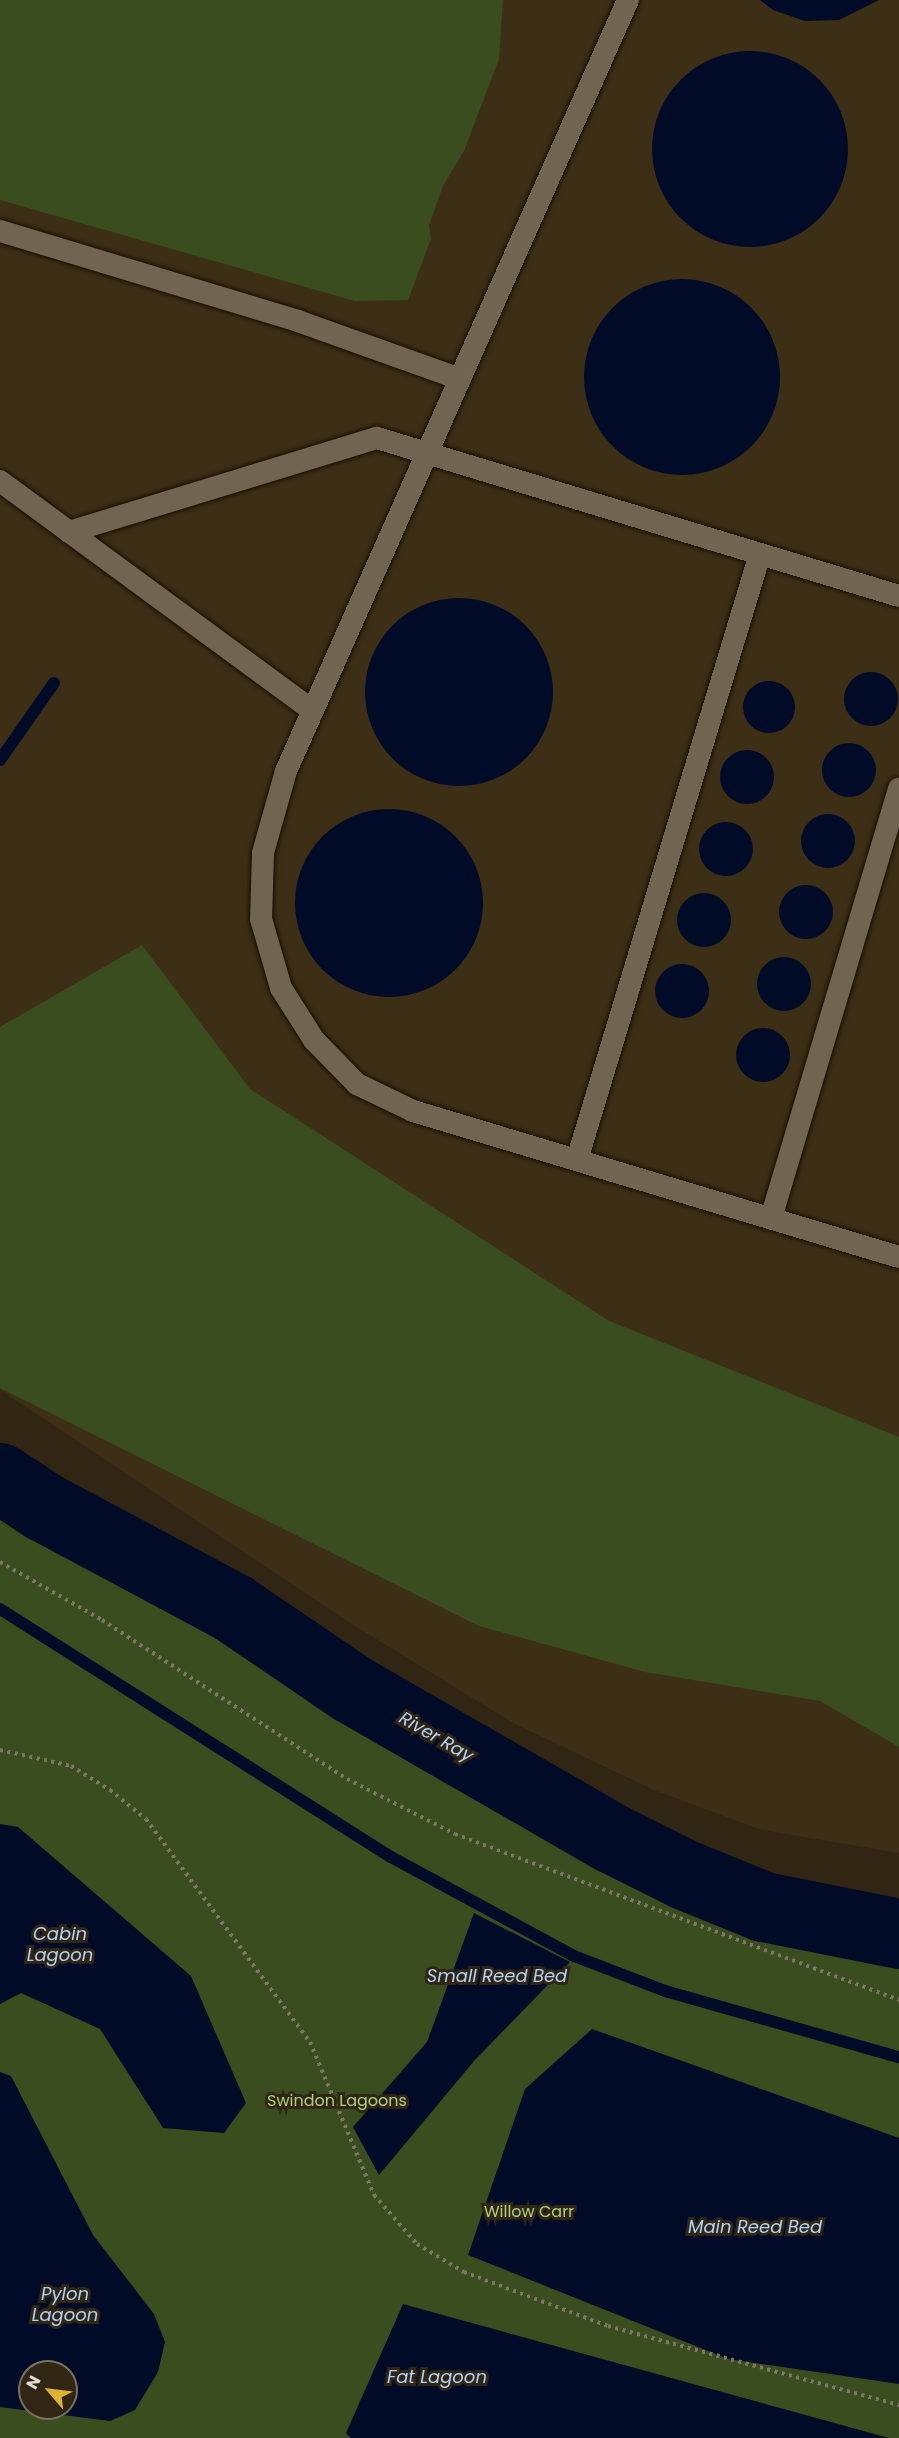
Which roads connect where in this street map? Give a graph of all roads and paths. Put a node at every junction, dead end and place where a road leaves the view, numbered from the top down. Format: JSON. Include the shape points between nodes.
{"nodes":[{"id":1,"x":628,"y":0,"type":"edge"},
{"id":2,"x":0,"y":231,"type":"edge"},
{"id":3,"x":460,"y":379,"type":"junction"},
{"id":4,"x":427,"y":453,"type":"junction"},
{"id":5,"x":0,"y":481,"type":"edge"},
{"id":6,"x":69,"y":532,"type":"junction"},
{"id":7,"x":760,"y":554,"type":"junction"},
{"id":8,"x":899,"y":596,"type":"edge"},
{"id":9,"x":313,"y":711,"type":"junction"},
{"id":10,"x":899,"y":789,"type":"edge"},
{"id":11,"x":577,"y":1160,"type":"junction"},
{"id":12,"x":771,"y":1218,"type":"junction"},
{"id":13,"x":899,"y":1257,"type":"edge"},
{"id":14,"x":0,"y":1562,"type":"edge"},
{"id":15,"x":0,"y":1750,"type":"edge"},
{"id":16,"x":899,"y":2000,"type":"edge"},
{"id":17,"x":899,"y":2405,"type":"edge"}],
"edges":[{"from":1,"to":3,"type":"lane"},
{"from":2,"to":3,"type":"lane","via":[[298,321]]},
{"from":3,"to":4,"type":"lane"},
{"from":4,"to":6,"type":"lane","via":[[377,438]]},
{"from":4,"to":7,"type":"lane"},
{"from":4,"to":9,"type":"lane"},
{"from":5,"to":6,"type":"lane"},
{"from":6,"to":9,"type":"lane"},
{"from":7,"to":8,"type":"lane"},
{"from":7,"to":11,"type":"lane"},
{"from":9,"to":11,"type":"lane","via":[[286,771],[263,853],[261,919],[281,988],[314,1040],[357,1084],[413,1112]]},
{"from":10,"to":12,"type":"lane"},
{"from":11,"to":12,"type":"lane"},
{"from":12,"to":13,"type":"lane"},
{"from":14,"to":16,"type":"path","via":[[102,1620],[347,1779],[455,1834]]},
{"from":15,"to":17,"type":"path","via":[[71,1767],[110,1790],[146,1819],[310,2042],[374,2194],[417,2244],[464,2272],[609,2326]]}]}
